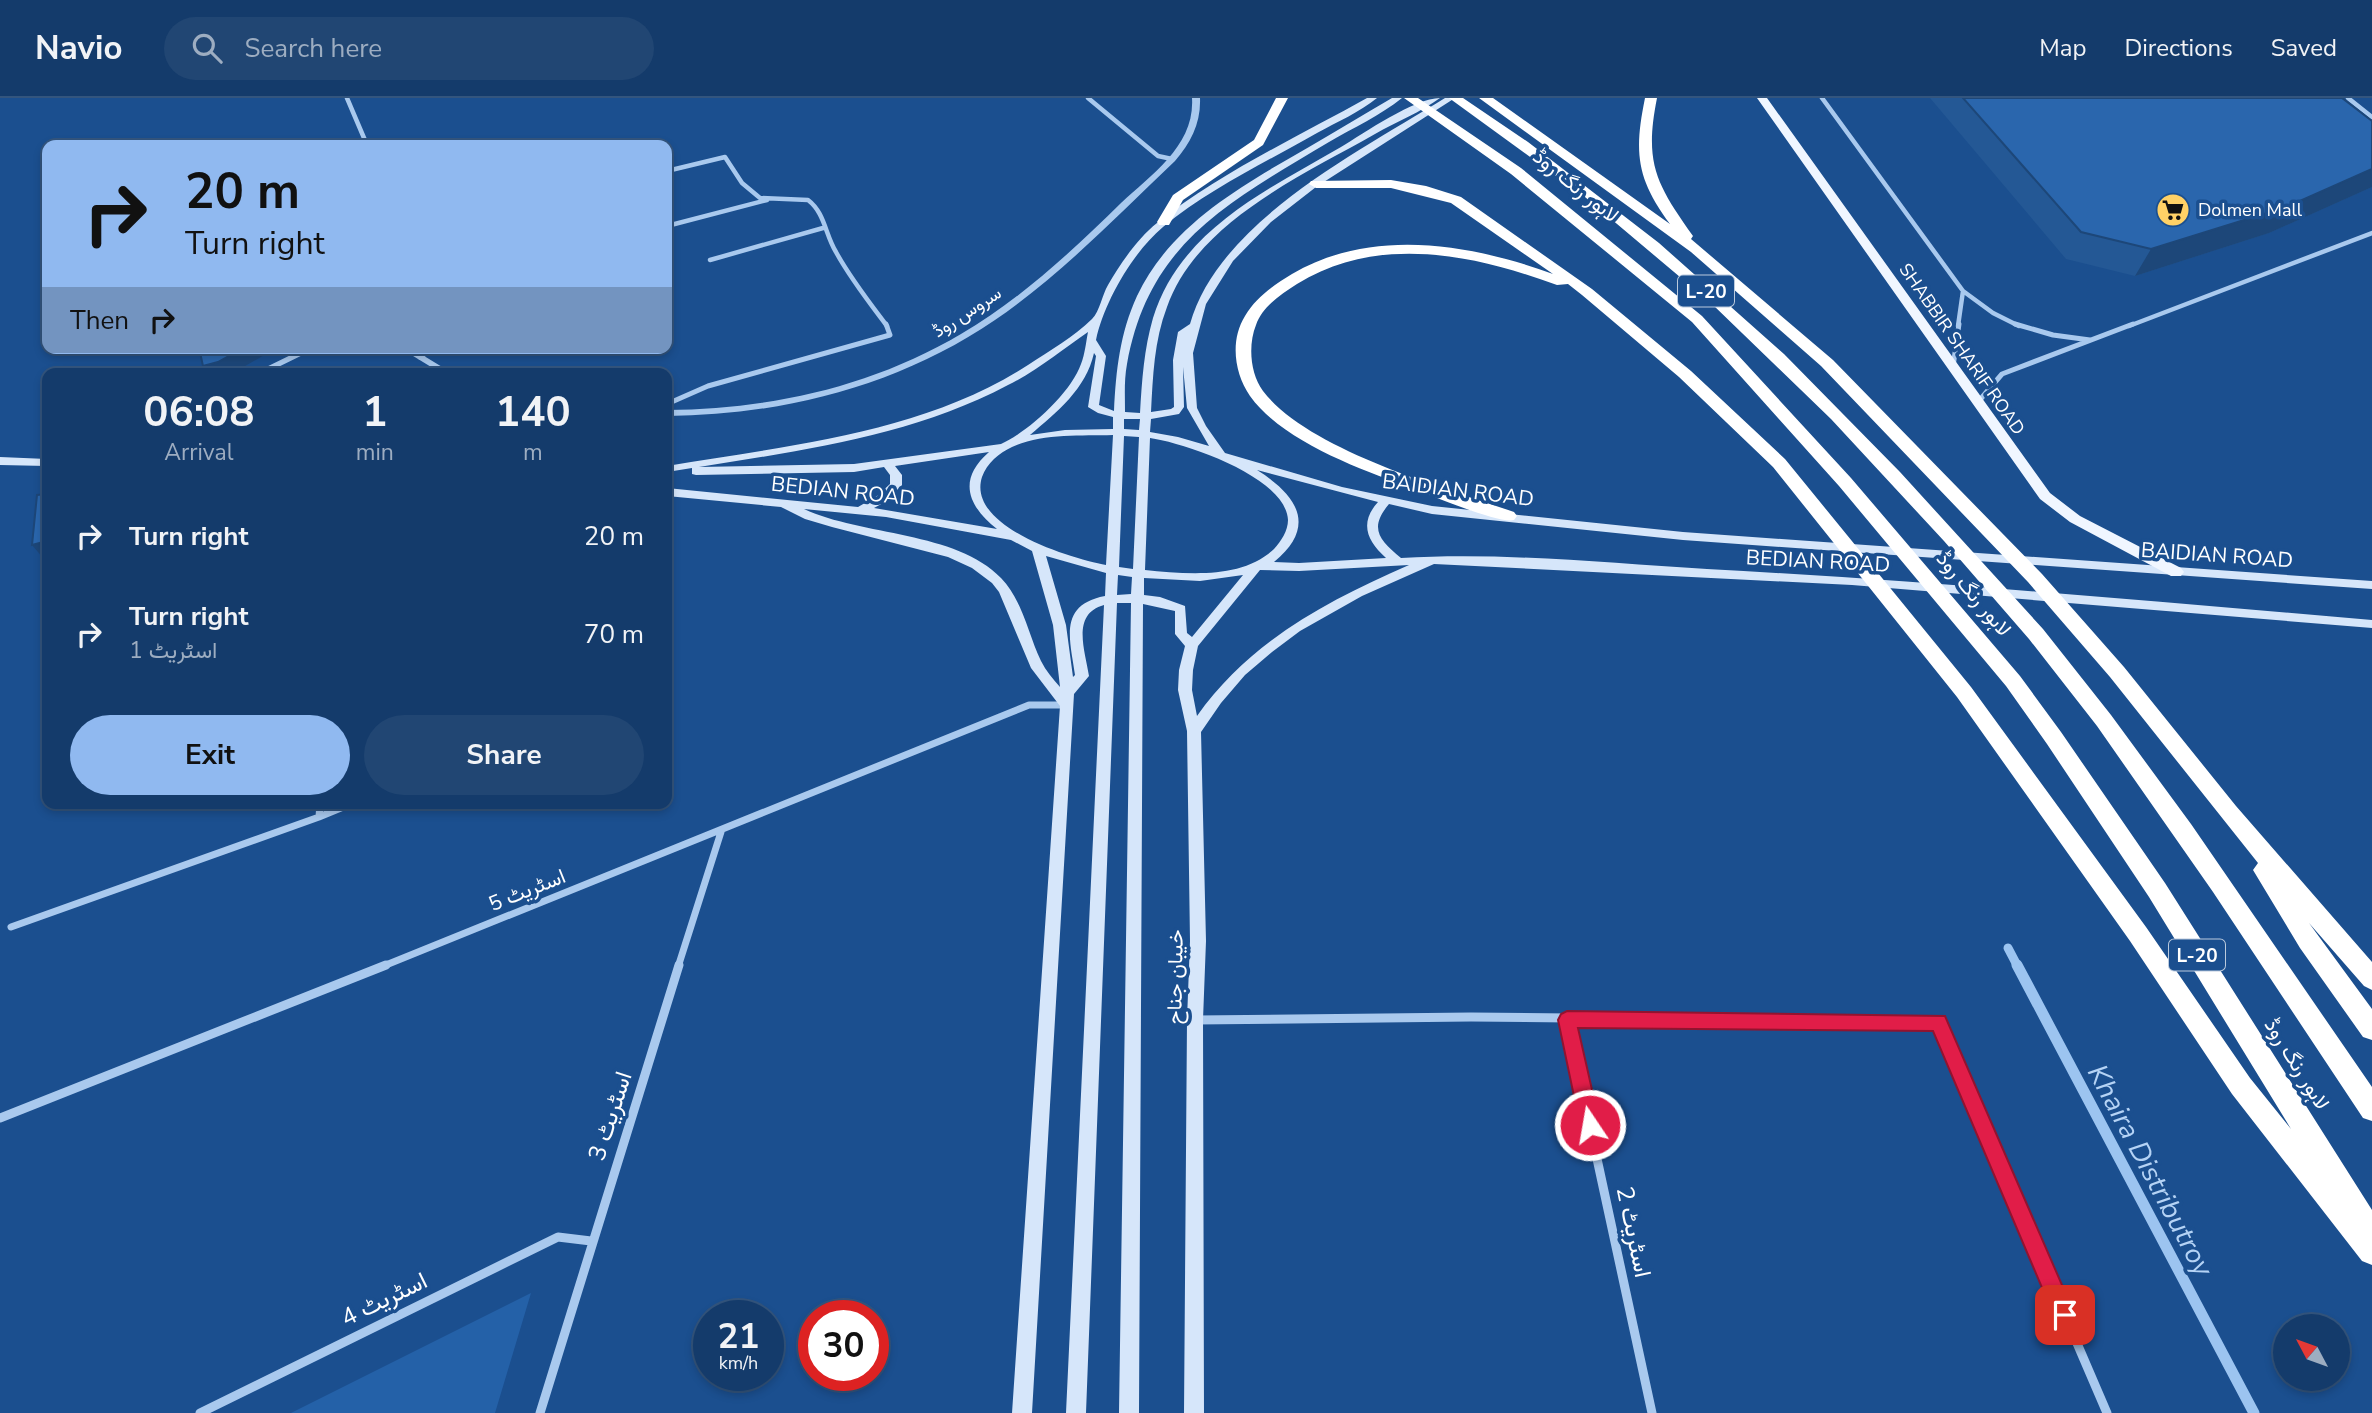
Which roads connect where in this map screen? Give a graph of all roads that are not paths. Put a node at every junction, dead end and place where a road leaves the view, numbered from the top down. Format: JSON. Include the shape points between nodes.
{"nodes":[{"id":1,"x":347,"y":98,"type":"edge"},
{"id":2,"x":1088,"y":98,"type":"edge"},
{"id":3,"x":1196,"y":98,"type":"edge"},
{"id":4,"x":1373,"y":98,"type":"edge"},
{"id":5,"x":1398,"y":98,"type":"edge"},
{"id":6,"x":1409,"y":98,"type":"edge"},
{"id":7,"x":1436,"y":98,"type":"edge"},
{"id":8,"x":1453,"y":98,"type":"edge"},
{"id":9,"x":1485,"y":98,"type":"edge"},
{"id":10,"x":1651,"y":98,"type":"edge"},
{"id":11,"x":1762,"y":98,"type":"edge"},
{"id":12,"x":1822,"y":98,"type":"edge"},
{"id":13,"x":2348,"y":98,"type":"edge"},
{"id":14,"x":1281,"y":102,"type":"edge"},
{"id":15,"x":2372,"y":117,"type":"edge"},
{"id":16,"x":365,"y":140,"type":"edge"},
{"id":17,"x":1172,"y":159,"type":"junction"},
{"id":18,"x":672,"y":170,"type":"edge"},
{"id":19,"x":1316,"y":184,"type":"junction"},
{"id":20,"x":767,"y":200,"type":"junction"},
{"id":21,"x":1164,"y":222,"type":"junction"},
{"id":22,"x":672,"y":225,"type":"edge"},
{"id":23,"x":824,"y":228,"type":"junction"},
{"id":24,"x":2372,"y":233,"type":"edge"},
{"id":25,"x":1696,"y":249,"type":"junction"},
{"id":26,"x":710,"y":260,"type":"dead end"},
{"id":27,"x":1963,"y":291,"type":"junction"},
{"id":28,"x":1587,"y":292,"type":"junction"},
{"id":29,"x":1097,"y":320,"type":"junction"},
{"id":30,"x":1195,"y":326,"type":"junction"},
{"id":31,"x":1091,"y":340,"type":"junction"},
{"id":32,"x":2090,"y":340,"type":"junction"},
{"id":33,"x":300,"y":354,"type":"edge"},
{"id":34,"x":415,"y":354,"type":"edge"},
{"id":35,"x":424,"y":354,"type":"edge"},
{"id":36,"x":420,"y":357,"type":"junction"},
{"id":37,"x":1953,"y":367,"type":"junction"},
{"id":38,"x":269,"y":368,"type":"edge"},
{"id":39,"x":440,"y":368,"type":"edge"},
{"id":40,"x":672,"y":402,"type":"edge"},
{"id":41,"x":1978,"y":402,"type":"junction"},
{"id":42,"x":672,"y":412,"type":"edge"},
{"id":43,"x":1010,"y":444,"type":"junction"},
{"id":44,"x":1220,"y":454,"type":"junction"},
{"id":45,"x":1232,"y":459,"type":"junction"},
{"id":46,"x":0,"y":461,"type":"edge"},
{"id":47,"x":42,"y":463,"type":"edge"},
{"id":48,"x":887,"y":463,"type":"junction"},
{"id":49,"x":672,"y":469,"type":"edge"},
{"id":50,"x":672,"y":470,"type":"edge"},
{"id":51,"x":672,"y":493,"type":"edge"},
{"id":52,"x":1385,"y":501,"type":"junction"},
{"id":53,"x":786,"y":505,"type":"junction"},
{"id":54,"x":860,"y":510,"type":"junction"},
{"id":55,"x":1508,"y":516,"type":"junction"},
{"id":56,"x":1015,"y":536,"type":"junction"},
{"id":57,"x":1683,"y":536,"type":"joint"},
{"id":58,"x":1037,"y":548,"type":"junction"},
{"id":59,"x":1396,"y":560,"type":"junction"},
{"id":60,"x":1434,"y":560,"type":"junction"},
{"id":61,"x":2060,"y":564,"type":"joint"},
{"id":62,"x":1258,"y":566,"type":"junction"},
{"id":63,"x":2176,"y":572,"type":"junction"},
{"id":64,"x":2372,"y":585,"type":"edge"},
{"id":65,"x":2372,"y":624,"type":"edge"},
{"id":66,"x":1192,"y":645,"type":"junction"},
{"id":67,"x":1067,"y":698,"type":"junction"},
{"id":68,"x":1194,"y":731,"type":"junction"},
{"id":69,"x":320,"y":809,"type":"edge"},
{"id":70,"x":338,"y":809,"type":"edge"},
{"id":71,"x":2228,"y":811,"type":"junction"},
{"id":72,"x":319,"y":817,"type":"junction"},
{"id":73,"x":720,"y":832,"type":"junction"},
{"id":74,"x":11,"y":927,"type":"dead end"},
{"id":75,"x":2372,"y":979,"type":"edge"},
{"id":76,"x":1195,"y":1020,"type":"junction"},
{"id":77,"x":1567,"y":1020,"type":"junction"},
{"id":78,"x":2372,"y":1029,"type":"edge"},
{"id":79,"x":2372,"y":1109,"type":"edge"},
{"id":80,"x":0,"y":1118,"type":"edge"},
{"id":81,"x":2372,"y":1235,"type":"edge"},
{"id":82,"x":591,"y":1241,"type":"junction"},
{"id":83,"x":2372,"y":1251,"type":"edge"},
{"id":84,"x":200,"y":1413,"type":"edge"},
{"id":85,"x":540,"y":1413,"type":"edge"},
{"id":86,"x":1022,"y":1413,"type":"edge"},
{"id":87,"x":1076,"y":1413,"type":"edge"},
{"id":88,"x":1129,"y":1413,"type":"edge"},
{"id":89,"x":1194,"y":1413,"type":"edge"},
{"id":90,"x":1652,"y":1413,"type":"edge"},
{"id":91,"x":2107,"y":1413,"type":"edge"}],
"edges":[{"from":1,"to":16,"type":"street"},
{"from":2,"to":17,"type":"street","via":[[1158,156]]},
{"from":3,"to":17,"type":"street","name":"سروس روڈ","via":[[1197,113],[1189,136]]},
{"from":4,"to":21,"type":"main road","via":[[1218,185]]},
{"from":5,"to":87,"type":"main road","via":[[1209,212],[1160,263],[1128,328],[1121,367]]},
{"from":6,"to":81,"type":"highway","name":"لاہور رنگ روڈ","number":"L-20","via":[[1474,140],[1697,319],[1845,482],[2013,681],[2157,890]]},
{"from":7,"to":88,"type":"main road","via":[[1324,159],[1227,220],[1176,276],[1155,328],[1148,365],[1136,628]]},
{"from":8,"to":19,"type":"main road"},
{"from":8,"to":79,"type":"highway","name":"لاہور رنگ روڈ","number":"L-20","via":[[1588,193],[1733,315],[1896,476],[2064,668],[2211,872]]},
{"from":9,"to":25,"type":"highway"},
{"from":10,"to":25,"type":"highway","via":[[1642,143],[1644,164],[1651,186]]},
{"from":11,"to":37,"type":"main road","name":"SHABBIR SHARIF ROAD"},
{"from":12,"to":27,"type":"street"},
{"from":13,"to":15,"type":"street"},
{"from":14,"to":21,"type":"highway","via":[[1259,142],[1178,198]]},
{"from":17,"to":42,"type":"street","name":"سروس روڈ","via":[[1019,297],[943,348],[881,375],[809,397],[729,410]]},
{"from":18,"to":20,"type":"street","via":[[725,157],[748,190]]},
{"from":19,"to":28,"type":"highway","via":[[1373,182],[1444,195],[1491,222]]},
{"from":19,"to":30,"type":"main road","via":[[1233,254],[1208,290]]},
{"from":20,"to":22,"type":"street"},
{"from":20,"to":23,"type":"street","via":[[795,195],[807,198],[822,214]]},
{"from":21,"to":29,"type":"main road","via":[[1125,266]]},
{"from":23,"to":26,"type":"street"},
{"from":23,"to":40,"type":"street","via":[[848,275],[890,335],[708,386]]},
{"from":24,"to":32,"type":"street"},
{"from":25,"to":71,"type":"highway","via":[[1827,363],[1923,459],[2117,672]]},
{"from":27,"to":32,"type":"street","via":[[1995,317],[2012,324]]},
{"from":27,"to":37,"type":"street"},
{"from":28,"to":55,"type":"highway","via":[[1478,256],[1444,250],[1385,250],[1344,258],[1302,275],[1260,306],[1249,321],[1243,342],[1250,378],[1257,394],[1288,422],[1368,465]]},
{"from":28,"to":83,"type":"highway","via":[[1685,374],[1779,463],[1964,692],[2241,1086]]},
{"from":29,"to":31,"type":"main road"},
{"from":29,"to":49,"type":"main road","via":[[1034,365],[966,401],[851,436]]},
{"from":30,"to":31,"type":"main road","via":[[1183,332],[1180,342],[1176,367],[1179,407],[1173,413],[1099,410],[1091,402],[1101,356]]},
{"from":30,"to":44,"type":"main road","via":[[1186,368],[1193,409]]},
{"from":31,"to":43,"type":"main road","via":[[1086,365],[1069,393]]},
{"from":32,"to":41,"type":"street","via":[[2002,374]]},
{"from":33,"to":38,"type":"street"},
{"from":34,"to":36,"type":"street"},
{"from":35,"to":36,"type":"street"},
{"from":36,"to":39,"type":"street"},
{"from":37,"to":41,"type":"main road","name":"SHABBIR SHARIF ROAD"},
{"from":41,"to":63,"type":"main road","name":"SHABBIR SHARIF ROAD","via":[[2045,496],[2075,520]]},
{"from":43,"to":44,"type":"main road","via":[[1083,432],[1147,434]]},
{"from":43,"to":48,"type":"main road"},
{"from":43,"to":56,"type":"main road","via":[[986,460],[975,491],[985,512]]},
{"from":44,"to":45,"type":"main road"},
{"from":45,"to":52,"type":"main road","name":"BAIDIAN ROAD"},
{"from":45,"to":62,"type":"main road","via":[[1268,484],[1294,514],[1289,538]]},
{"from":46,"to":47,"type":"main road"},
{"from":48,"to":50,"type":"main road","via":[[788,472]]},
{"from":48,"to":54,"type":"main road","via":[[896,475],[896,485]]},
{"from":51,"to":53,"type":"main road","name":"BEDIAN ROAD"},
{"from":52,"to":55,"type":"main road","name":"BAIDIAN ROAD"},
{"from":52,"to":59,"type":"main road","via":[[1371,521],[1372,533]]},
{"from":53,"to":54,"type":"main road","name":"BEDIAN ROAD"},
{"from":53,"to":67,"type":"main road","via":[[808,518],[942,551],[985,571],[1009,597],[1036,665]]},
{"from":54,"to":56,"type":"main road","name":"BEDIAN ROAD"},
{"from":55,"to":57,"type":"main road","name":"BAIDIAN ROAD"},
{"from":56,"to":58,"type":"main road","name":"BEDIAN ROAD"},
{"from":57,"to":61,"type":"main road","name":"BEDIAN ROAD"},
{"from":58,"to":62,"type":"main road","name":"BEDIAN ROAD","via":[[1130,572],[1194,576]]},
{"from":58,"to":67,"type":"main road","via":[[1062,634]]},
{"from":59,"to":60,"type":"main road","name":"BEDIAN ROAD"},
{"from":59,"to":62,"type":"main road","name":"BEDIAN ROAD"},
{"from":60,"to":65,"type":"main road","name":"BEDIAN ROAD","via":[[1852,581]]},
{"from":60,"to":68,"type":"main road","via":[[1344,597],[1303,620],[1244,668],[1214,699]]},
{"from":61,"to":63,"type":"main road","name":"BAIDIAN ROAD"},
{"from":62,"to":66,"type":"main road"},
{"from":63,"to":64,"type":"main road","name":"BAIDIAN ROAD"},
{"from":66,"to":67,"type":"main road","via":[[1181,634],[1181,609],[1133,599],[1088,606],[1078,621],[1082,676]]},
{"from":66,"to":68,"type":"main road","name":"خیبان جناح","via":[[1185,690]]},
{"from":67,"to":73,"type":"street","name":"اسٹریٹ 5","via":[[1029,705]]},
{"from":67,"to":86,"type":"main road"},
{"from":68,"to":76,"type":"main road","name":"خیبان جناح"},
{"from":69,"to":72,"type":"street"},
{"from":70,"to":72,"type":"street"},
{"from":71,"to":75,"type":"highway"},
{"from":71,"to":78,"type":"highway","via":[[2308,940]]},
{"from":72,"to":74,"type":"street"},
{"from":73,"to":80,"type":"street","name":"اسٹریٹ 5"},
{"from":73,"to":82,"type":"street","name":"اسٹریٹ 3"},
{"from":76,"to":77,"type":"street"},
{"from":76,"to":89,"type":"main road","name":"خیبان جناح"},
{"from":77,"to":90,"type":"street","name":"اسٹریٹ 2"},
{"from":77,"to":91,"type":"street","via":[[1938,1022]]},
{"from":82,"to":84,"type":"street","name":"اسٹریٹ 4","via":[[558,1237]]},
{"from":82,"to":85,"type":"street","name":"اسٹریٹ 3"}]}
